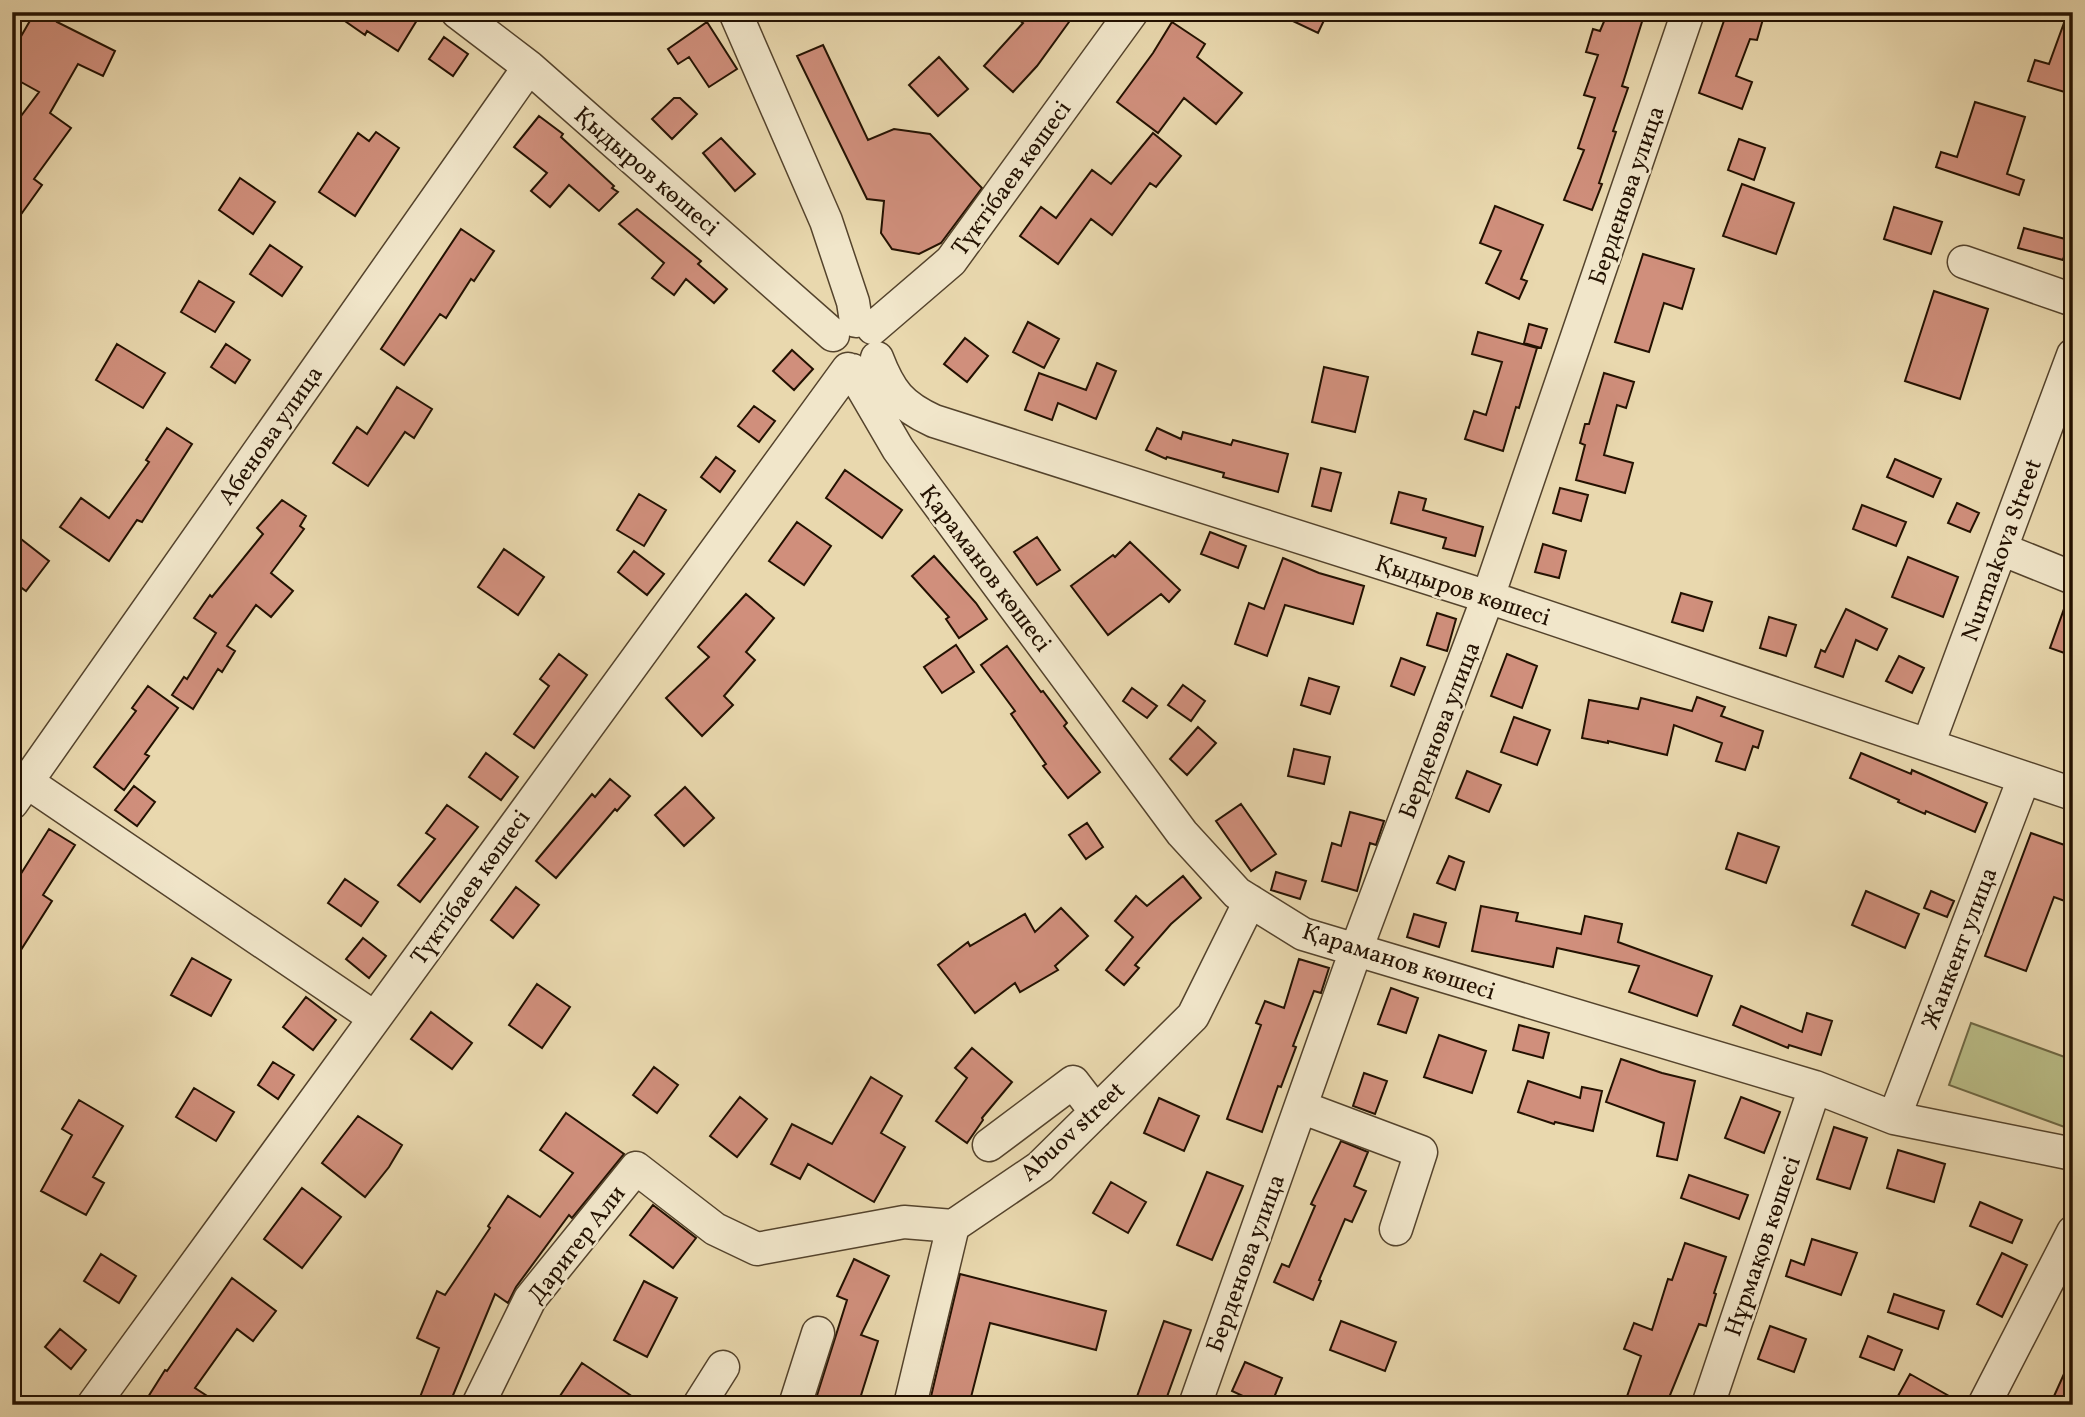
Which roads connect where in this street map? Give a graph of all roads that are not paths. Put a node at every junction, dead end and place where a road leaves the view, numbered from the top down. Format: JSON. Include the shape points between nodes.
{"nodes":[{"id":1,"x":457,"y":12,"type":"edge"},
{"id":2,"x":735,"y":12,"type":"edge"},
{"id":3,"x":1132,"y":12,"type":"edge"},
{"id":4,"x":1688,"y":12,"type":"edge"},
{"id":5,"x":529,"y":67,"type":"junction"},
{"id":6,"x":1964,"y":262,"type":"dead end"},
{"id":7,"x":2073,"y":300,"type":"edge"},
{"id":8,"x":857,"y":347,"type":"junction"},
{"id":9,"x":2073,"y":355,"type":"edge"},
{"id":10,"x":934,"y":421,"type":"junction"},
{"id":11,"x":898,"y":449,"type":"junction"},
{"id":12,"x":2001,"y":549,"type":"junction"},
{"id":13,"x":2073,"y":578,"type":"edge"},
{"id":14,"x":1488,"y":597,"type":"junction"},
{"id":15,"x":1928,"y":745,"type":"junction"},
{"id":16,"x":2024,"y":778,"type":"junction"},
{"id":17,"x":20,"y":793,"type":"edge"},
{"id":18,"x":2073,"y":794,"type":"edge"},
{"id":19,"x":1250,"y":901,"type":"junction"},
{"id":20,"x":1356,"y":950,"type":"junction"},
{"id":21,"x":374,"y":1018,"type":"junction"},
{"id":22,"x":1815,"y":1087,"type":"junction"},
{"id":23,"x":1300,"y":1107,"type":"junction"},
{"id":24,"x":1096,"y":1112,"type":"junction"},
{"id":25,"x":1894,"y":1118,"type":"junction"},
{"id":26,"x":989,"y":1145,"type":"dead end"},
{"id":27,"x":2073,"y":1154,"type":"edge"},
{"id":28,"x":953,"y":1226,"type":"junction"},
{"id":29,"x":1396,"y":1229,"type":"dead end"},
{"id":30,"x":2073,"y":1232,"type":"edge"},
{"id":31,"x":818,"y":1333,"type":"dead end"},
{"id":32,"x":723,"y":1367,"type":"dead end"},
{"id":33,"x":93,"y":1405,"type":"edge"},
{"id":34,"x":478,"y":1405,"type":"edge"},
{"id":35,"x":699,"y":1405,"type":"edge"},
{"id":36,"x":795,"y":1405,"type":"edge"},
{"id":37,"x":910,"y":1405,"type":"edge"},
{"id":38,"x":1195,"y":1405,"type":"edge"},
{"id":39,"x":1708,"y":1405,"type":"edge"},
{"id":40,"x":1984,"y":1405,"type":"edge"}],
"edges":[{"from":1,"to":5,"type":"street","name":"Қыдыров көшесі"},
{"from":2,"to":8,"type":"street","name":"Қараманов көшесі","via":[[826,221],[853,302]]},
{"from":3,"to":8,"type":"street","name":"Түктібаев көшесі","via":[[951,261]]},
{"from":4,"to":14,"type":"street","name":"Берденова улица"},
{"from":5,"to":8,"type":"street","name":"Қыдыров көшесі"},
{"from":5,"to":17,"type":"street","name":"Абенова улица"},
{"from":6,"to":7,"type":"street"},
{"from":8,"to":10,"type":"street","name":"Қыдыров көшесі","via":[[898,399]]},
{"from":8,"to":11,"type":"street","name":"Қараманов көшесі"},
{"from":8,"to":21,"type":"street","name":"Түктібаев көшесі"},
{"from":9,"to":12,"type":"street","name":"Nurmakova Street"},
{"from":10,"to":11,"type":"street","via":[[909,430]]},
{"from":10,"to":14,"type":"street","name":"Қыдыров көшесі"},
{"from":11,"to":19,"type":"street","name":"Қараманов көшесі","via":[[1182,833],[1237,893]]},
{"from":12,"to":13,"type":"street"},
{"from":12,"to":15,"type":"street","name":"Nurmakova Street"},
{"from":14,"to":15,"type":"street","name":"Қыдыров көшесі"},
{"from":14,"to":20,"type":"street","name":"Берденова улица"},
{"from":15,"to":16,"type":"street","name":"Қыдыров көшесі"},
{"from":16,"to":18,"type":"street","name":"Қыдыров көшесі"},
{"from":16,"to":25,"type":"street","name":"Жанкент улица"},
{"from":17,"to":21,"type":"street"},
{"from":19,"to":20,"type":"street","name":"Қараманов көшесі","via":[[1303,934]]},
{"from":19,"to":24,"type":"street","name":"Abuov street","via":[[1193,1016]]},
{"from":20,"to":22,"type":"street","name":"Қараманов көшесі"},
{"from":20,"to":23,"type":"street","name":"Берденова улица"},
{"from":21,"to":33,"type":"street","name":"Түктібаев көшесі"},
{"from":22,"to":25,"type":"street","name":"Қараманов көшесі"},
{"from":22,"to":39,"type":"street","name":"Нұрмақов көшесі"},
{"from":23,"to":29,"type":"street","via":[[1421,1152]]},
{"from":23,"to":38,"type":"street","name":"Берденова улица"},
{"from":24,"to":26,"type":"street","via":[[1073,1083]]},
{"from":24,"to":28,"type":"street","name":"Abuov street","via":[[1040,1167]]},
{"from":25,"to":27,"type":"street","name":"Қараманов көшесі"},
{"from":28,"to":34,"type":"street","name":"Даригер Али","via":[[904,1222],[757,1249],[715,1230],[636,1168],[530,1300]]},
{"from":28,"to":37,"type":"street"},
{"from":30,"to":40,"type":"street"},
{"from":31,"to":36,"type":"street"},
{"from":32,"to":35,"type":"street"}]}
